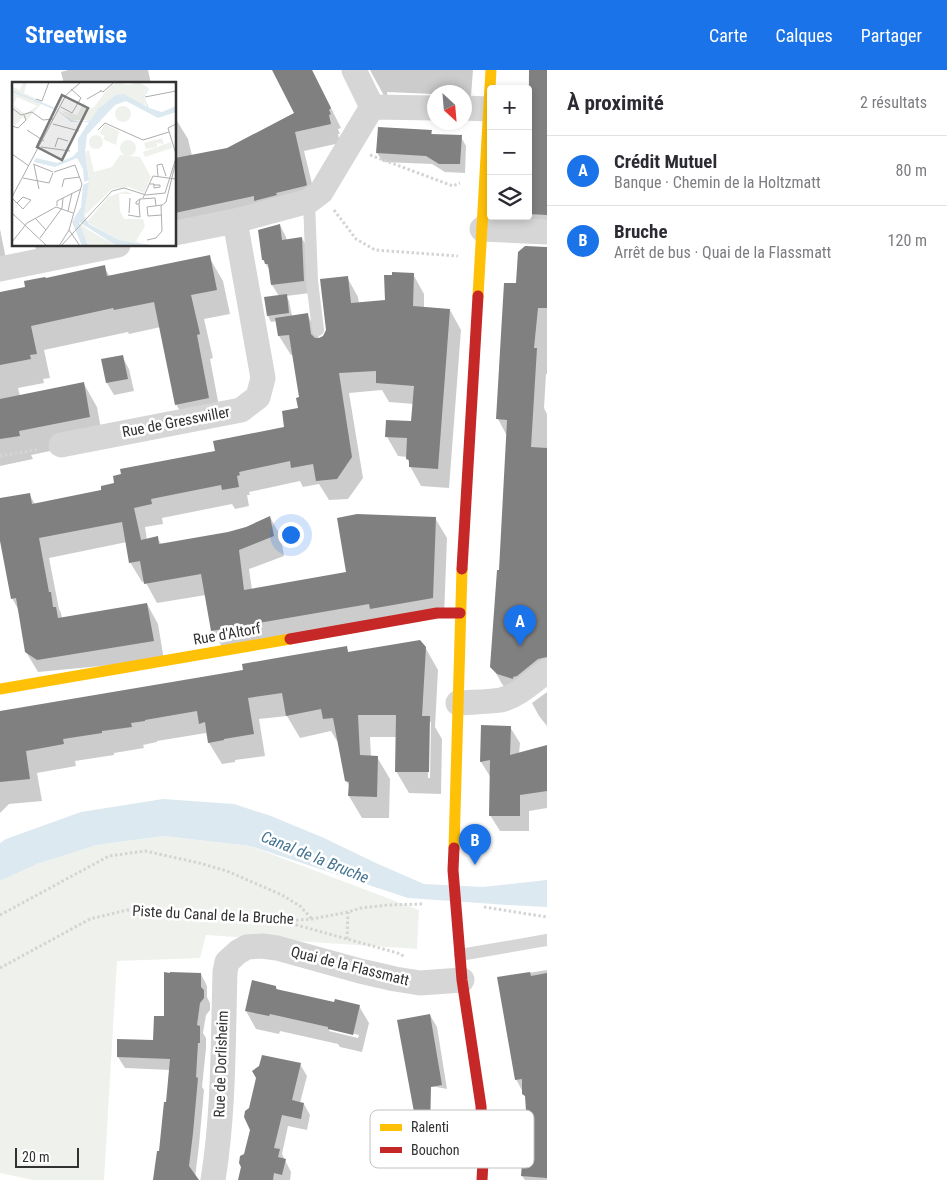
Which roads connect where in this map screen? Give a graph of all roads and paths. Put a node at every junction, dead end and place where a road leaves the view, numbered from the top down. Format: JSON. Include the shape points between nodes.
{"nodes":[{"id":1,"x":354,"y":70,"type":"edge"},
{"id":2,"x":491,"y":70,"type":"edge"},
{"id":3,"x":372,"y":107,"type":"junction"},
{"id":4,"x":427,"y":108,"type":"edge"},
{"id":5,"x":477,"y":109,"type":"edge"},
{"id":6,"x":348,"y":148,"type":"junction"},
{"id":7,"x":461,"y":182,"type":"dead end"},
{"id":8,"x":315,"y":196,"type":"junction"},
{"id":9,"x":235,"y":221,"type":"junction"},
{"id":10,"x":482,"y":229,"type":"junction"},
{"id":11,"x":547,"y":232,"type":"edge"},
{"id":12,"x":176,"y":233,"type":"edge"},
{"id":13,"x":113,"y":246,"type":"edge"},
{"id":14,"x":458,"y":256,"type":"dead end"},
{"id":15,"x":0,"y":269,"type":"edge"},
{"id":16,"x":318,"y":330,"type":"dead end"},
{"id":17,"x":61,"y":445,"type":"joint"},
{"id":18,"x":0,"y":456,"type":"edge"},
{"id":19,"x":460,"y":613,"type":"junction"},
{"id":20,"x":547,"y":671,"type":"edge"},
{"id":21,"x":0,"y":690,"type":"edge"},
{"id":22,"x":458,"y":703,"type":"junction"},
{"id":23,"x":424,"y":904,"type":"dead end"},
{"id":24,"x":484,"y":908,"type":"dead end"},
{"id":25,"x":348,"y":912,"type":"junction"},
{"id":26,"x":0,"y":915,"type":"edge"},
{"id":27,"x":547,"y":918,"type":"edge"},
{"id":28,"x":312,"y":919,"type":"junction"},
{"id":29,"x":284,"y":921,"type":"junction"},
{"id":30,"x":547,"y":940,"type":"edge"},
{"id":31,"x":238,"y":952,"type":"joint"},
{"id":32,"x":460,"y":955,"type":"junction"},
{"id":33,"x":0,"y":968,"type":"edge"},
{"id":34,"x":462,"y":980,"type":"junction"},
{"id":35,"x":481,"y":1110,"type":"edge"},
{"id":36,"x":214,"y":1180,"type":"edge"}],
"edges":[{"from":1,"to":3,"type":"street"},
{"from":2,"to":5,"type":"main road"},
{"from":3,"to":4,"type":"street"},
{"from":3,"to":6,"type":"street"},
{"from":5,"to":10,"type":"main road"},
{"from":6,"to":7,"type":"path","via":[[453,186]]},
{"from":6,"to":8,"type":"street"},
{"from":8,"to":9,"type":"street"},
{"from":8,"to":14,"type":"path","via":[[356,239],[375,250]]},
{"from":8,"to":16,"type":"lane","via":[[312,281]]},
{"from":9,"to":12,"type":"street"},
{"from":9,"to":17,"type":"street","name":"Rue de Gresswiller","via":[[263,378],[258,398],[241,410]]},
{"from":10,"to":11,"type":"street"},
{"from":10,"to":19,"type":"main road"},
{"from":13,"to":15,"type":"street"},
{"from":17,"to":18,"type":"path"},
{"from":19,"to":21,"type":"main road","name":"Rue d'Altorf","via":[[437,613]]},
{"from":19,"to":22,"type":"main road"},
{"from":20,"to":22,"type":"street","via":[[502,700]]},
{"from":22,"to":32,"type":"main road","via":[[453,870]]},
{"from":23,"to":25,"type":"path","name":"Piste du Canal de la Bruche","via":[[388,905]]},
{"from":24,"to":27,"type":"path"},
{"from":25,"to":28,"type":"path","name":"Piste du Canal de la Bruche"},
{"from":25,"to":29,"type":"path","via":[[347,939]]},
{"from":26,"to":28,"type":"path","via":[[109,856],[146,851],[227,871],[282,895],[300,906]]},
{"from":28,"to":29,"type":"path","name":"Piste du Canal de la Bruche"},
{"from":29,"to":33,"type":"path","name":"Piste du Canal de la Bruche","via":[[127,910],[90,919]]},
{"from":30,"to":32,"type":"lane"},
{"from":31,"to":34,"type":"street","name":"Quai de la Flassmatt","via":[[247,947],[262,946],[395,979],[420,983]]},
{"from":31,"to":36,"type":"street","name":"Rue de Dorlisheim","via":[[227,962],[225,972],[222,1088]]},
{"from":32,"to":34,"type":"main road"},
{"from":34,"to":35,"type":"main road"}]}
